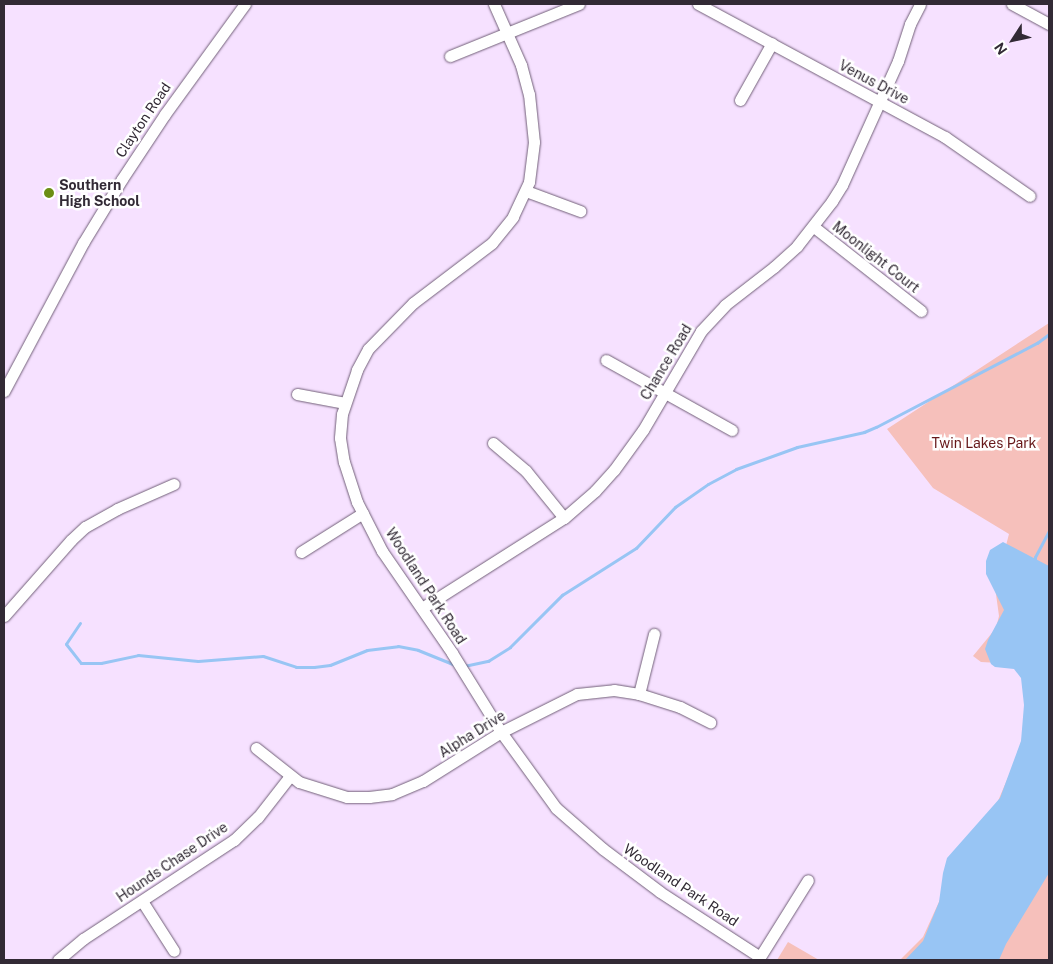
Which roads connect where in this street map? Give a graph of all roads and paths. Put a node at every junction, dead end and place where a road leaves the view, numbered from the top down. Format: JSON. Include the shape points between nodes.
{"nodes":[{"id":1,"x":245,"y":4,"type":"edge"},
{"id":2,"x":494,"y":4,"type":"edge"},
{"id":3,"x":579,"y":4,"type":"edge"},
{"id":4,"x":698,"y":4,"type":"edge"},
{"id":5,"x":920,"y":4,"type":"edge"},
{"id":6,"x":1012,"y":4,"type":"edge"},
{"id":7,"x":1049,"y":24,"type":"edge"},
{"id":8,"x":507,"y":34,"type":"junction"},
{"id":9,"x":772,"y":44,"type":"junction"},
{"id":10,"x":450,"y":56,"type":"dead end"},
{"id":11,"x":740,"y":100,"type":"dead end"},
{"id":12,"x":880,"y":102,"type":"junction"},
{"id":13,"x":526,"y":191,"type":"junction"},
{"id":14,"x":1030,"y":196,"type":"dead end"},
{"id":15,"x":580,"y":210,"type":"dead end"},
{"id":16,"x":814,"y":227,"type":"junction"},
{"id":17,"x":921,"y":311,"type":"dead end"},
{"id":18,"x":606,"y":360,"type":"dead end"},
{"id":19,"x":4,"y":391,"type":"edge"},
{"id":20,"x":665,"y":393,"type":"junction"},
{"id":21,"x":297,"y":394,"type":"dead end"},
{"id":22,"x":345,"y":403,"type":"junction"},
{"id":23,"x":732,"y":430,"type":"dead end"},
{"id":24,"x":492,"y":444,"type":"dead end"},
{"id":25,"x":174,"y":484,"type":"dead end"},
{"id":26,"x":363,"y":514,"type":"junction"},
{"id":27,"x":564,"y":518,"type":"junction"},
{"id":28,"x":301,"y":552,"type":"dead end"},
{"id":29,"x":422,"y":608,"type":"junction"},
{"id":30,"x":4,"y":616,"type":"edge"},
{"id":31,"x":654,"y":634,"type":"dead end"},
{"id":32,"x":639,"y":694,"type":"junction"},
{"id":33,"x":710,"y":722,"type":"dead end"},
{"id":34,"x":501,"y":732,"type":"junction"},
{"id":35,"x":256,"y":748,"type":"dead end"},
{"id":36,"x":290,"y":776,"type":"junction"},
{"id":37,"x":808,"y":880,"type":"dead end"},
{"id":38,"x":142,"y":901,"type":"junction"},
{"id":39,"x":174,"y":951,"type":"dead end"},
{"id":40,"x":759,"y":958,"type":"edge"},
{"id":41,"x":58,"y":960,"type":"edge"}],
"edges":[{"from":1,"to":19,"type":"street","name":"Clayton Road","via":[[164,114],[117,186]]},
{"from":2,"to":8,"type":"street","name":"Woodland Park Road"},
{"from":3,"to":8,"type":"street"},
{"from":4,"to":9,"type":"street","name":"Venus Drive"},
{"from":5,"to":12,"type":"street","name":"Chance Road"},
{"from":6,"to":7,"type":"street"},
{"from":8,"to":10,"type":"street"},
{"from":8,"to":13,"type":"street","name":"Woodland Park Road","via":[[522,65],[532,117],[533,158]]},
{"from":9,"to":11,"type":"street"},
{"from":9,"to":12,"type":"street","name":"Venus Drive"},
{"from":12,"to":14,"type":"street","name":"Venus Drive","via":[[959,146]]},
{"from":12,"to":16,"type":"street","name":"Chance Road","via":[[842,185]]},
{"from":13,"to":15,"type":"street"},
{"from":13,"to":22,"type":"street","name":"Woodland Park Road","via":[[513,217],[492,243],[413,303],[380,336],[361,360]]},
{"from":16,"to":17,"type":"street","name":"Moonlight Court"},
{"from":16,"to":20,"type":"street","name":"Chance Road","via":[[774,268],[733,298],[706,324]]},
{"from":18,"to":20,"type":"street"},
{"from":20,"to":23,"type":"street"},
{"from":20,"to":27,"type":"street","name":"Chance Road","via":[[614,470]]},
{"from":21,"to":22,"type":"street"},
{"from":22,"to":26,"type":"street","name":"Woodland Park Road","via":[[340,425],[341,451]]},
{"from":24,"to":27,"type":"street","via":[[526,471]]},
{"from":25,"to":30,"type":"street","via":[[85,527]]},
{"from":26,"to":28,"type":"street"},
{"from":26,"to":29,"type":"street","name":"Woodland Park Road","via":[[382,551]]},
{"from":27,"to":29,"type":"street","name":"Chance Road"},
{"from":29,"to":34,"type":"street","name":"Woodland Park Road"},
{"from":31,"to":32,"type":"street"},
{"from":32,"to":33,"type":"street","name":"Alpha Drive","via":[[680,706]]},
{"from":32,"to":34,"type":"street","name":"Alpha Drive","via":[[614,690],[577,694]]},
{"from":34,"to":36,"type":"street","name":"Alpha Drive","via":[[423,782],[392,794],[347,796],[320,790]]},
{"from":34,"to":40,"type":"street","name":"Woodland Park Road","via":[[536,784],[565,816],[660,892]]},
{"from":35,"to":36,"type":"street","name":"Alpha Drive"},
{"from":36,"to":38,"type":"street","name":"Hounds Chase Drive","via":[[258,817],[234,840]]},
{"from":37,"to":40,"type":"street"},
{"from":38,"to":39,"type":"street"},
{"from":38,"to":41,"type":"street","name":"Hounds Chase Drive","via":[[83,939]]}]}
